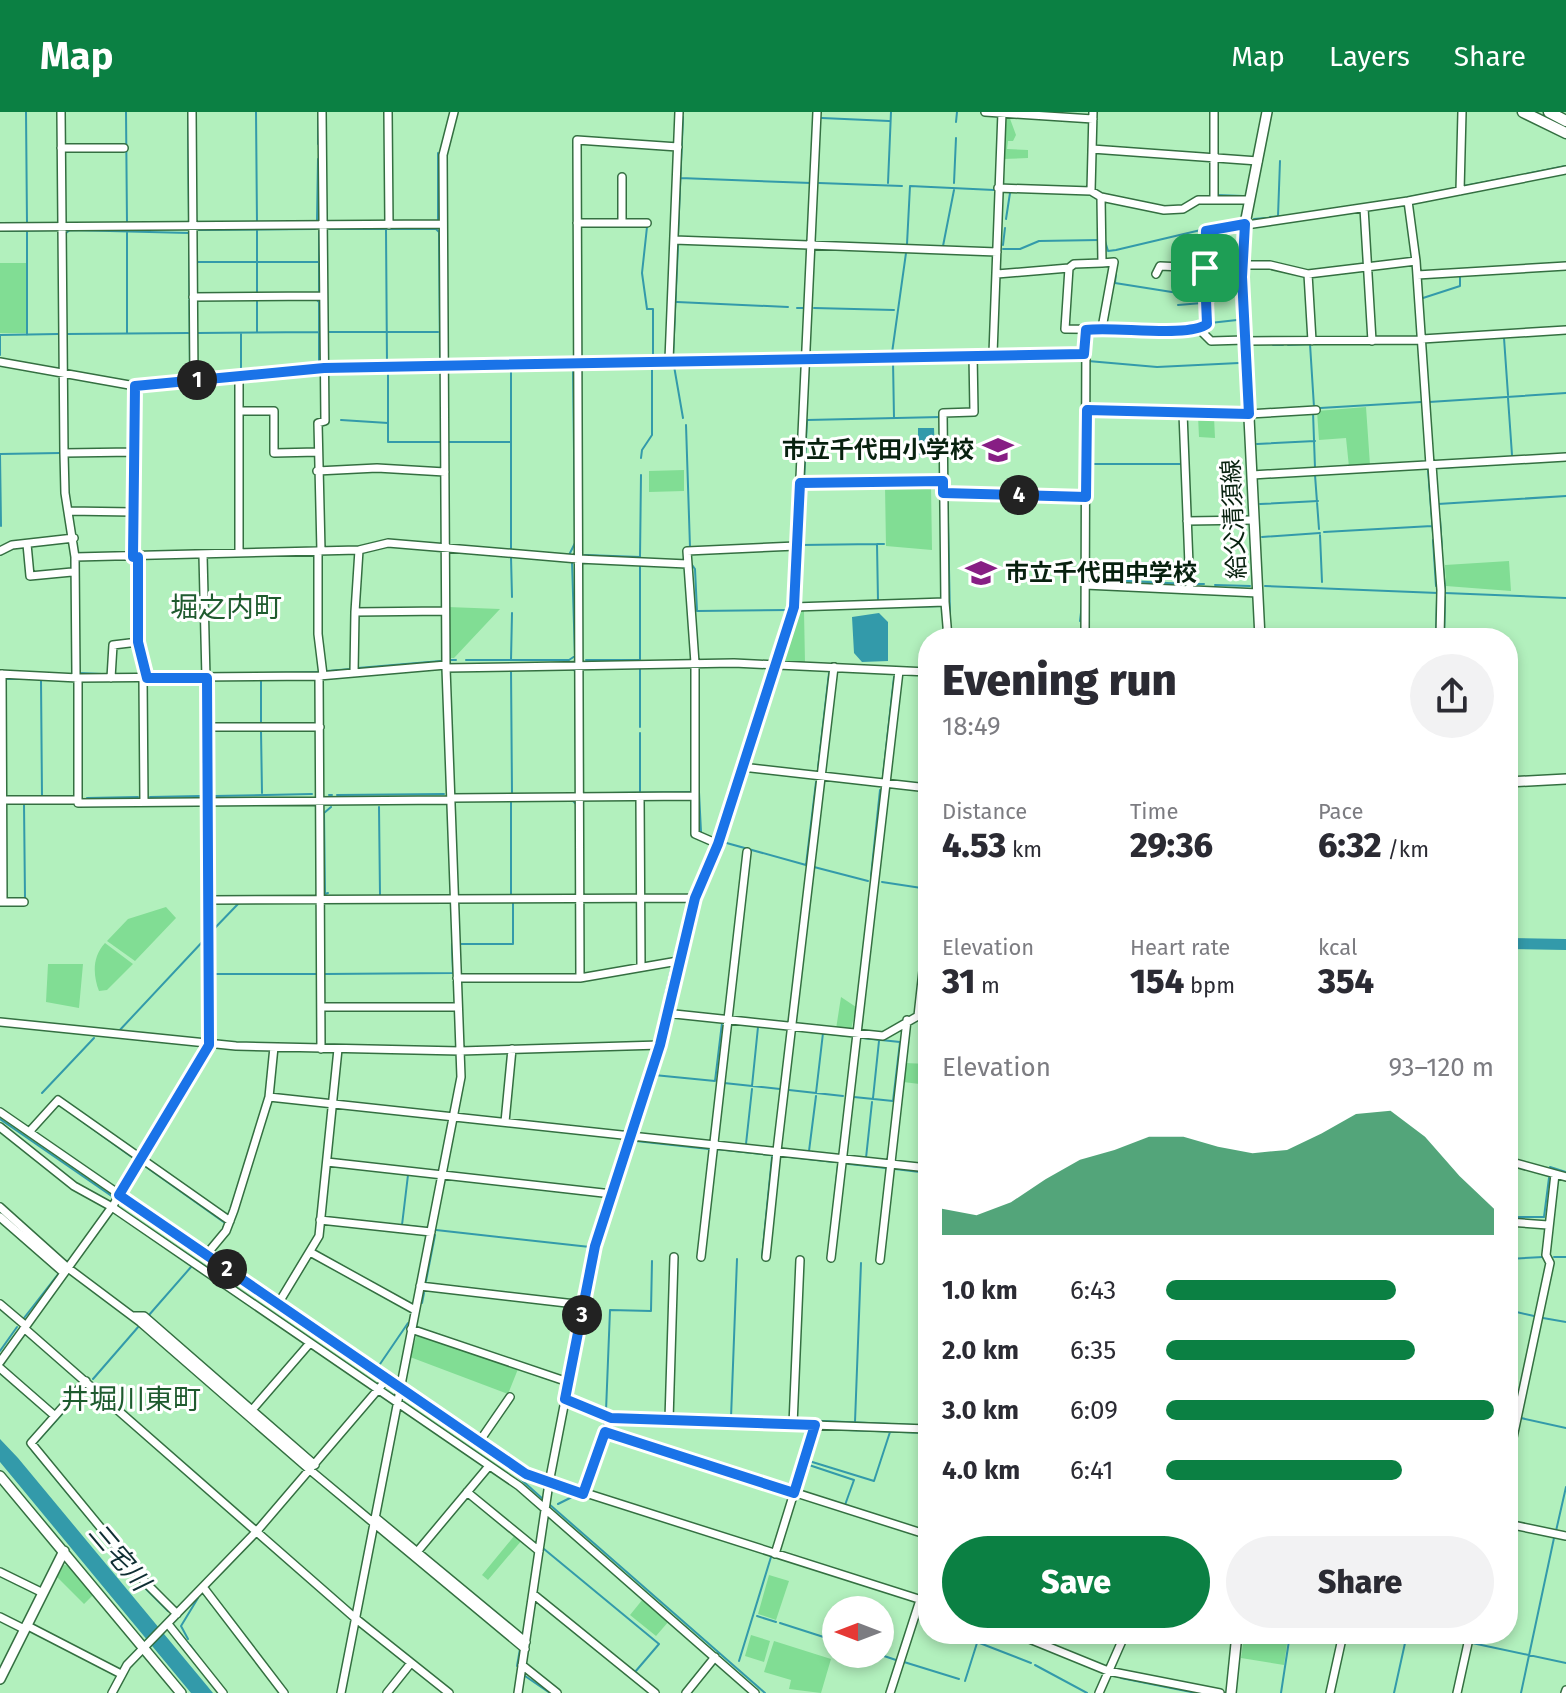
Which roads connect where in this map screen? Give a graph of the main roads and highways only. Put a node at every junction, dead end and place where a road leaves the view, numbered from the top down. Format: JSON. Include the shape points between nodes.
{"nodes":[{"id":1,"x":1267,"y":112,"type":"edge"},
{"id":2,"x":1523,"y":112,"type":"edge"},
{"id":3,"x":1549,"y":112,"type":"edge"},
{"id":4,"x":1566,"y":121,"type":"edge"},
{"id":5,"x":1566,"y":133,"type":"edge"},
{"id":6,"x":1260,"y":628,"type":"edge"},
{"id":7,"x":1566,"y":779,"type":"edge"},
{"id":8,"x":1518,"y":781,"type":"edge"},
{"id":9,"x":2,"y":1483,"type":"edge"},
{"id":10,"x":64,"y":1551,"type":"junction"},
{"id":11,"x":1236,"y":1644,"type":"edge"},
{"id":12,"x":0,"y":1679,"type":"edge"},
{"id":13,"x":181,"y":1693,"type":"edge"},
{"id":14,"x":1231,"y":1693,"type":"edge"}],
"edges":[{"from":1,"to":6,"type":"main road","name":"給父清須線","via":[[1242,265]]},
{"from":2,"to":5,"type":"main road"},
{"from":3,"to":4,"type":"main road"},
{"from":7,"to":8,"type":"main road"},
{"from":9,"to":10,"type":"main road"},
{"from":10,"to":12,"type":"main road"},
{"from":10,"to":13,"type":"main road"},
{"from":11,"to":14,"type":"main road"}]}
